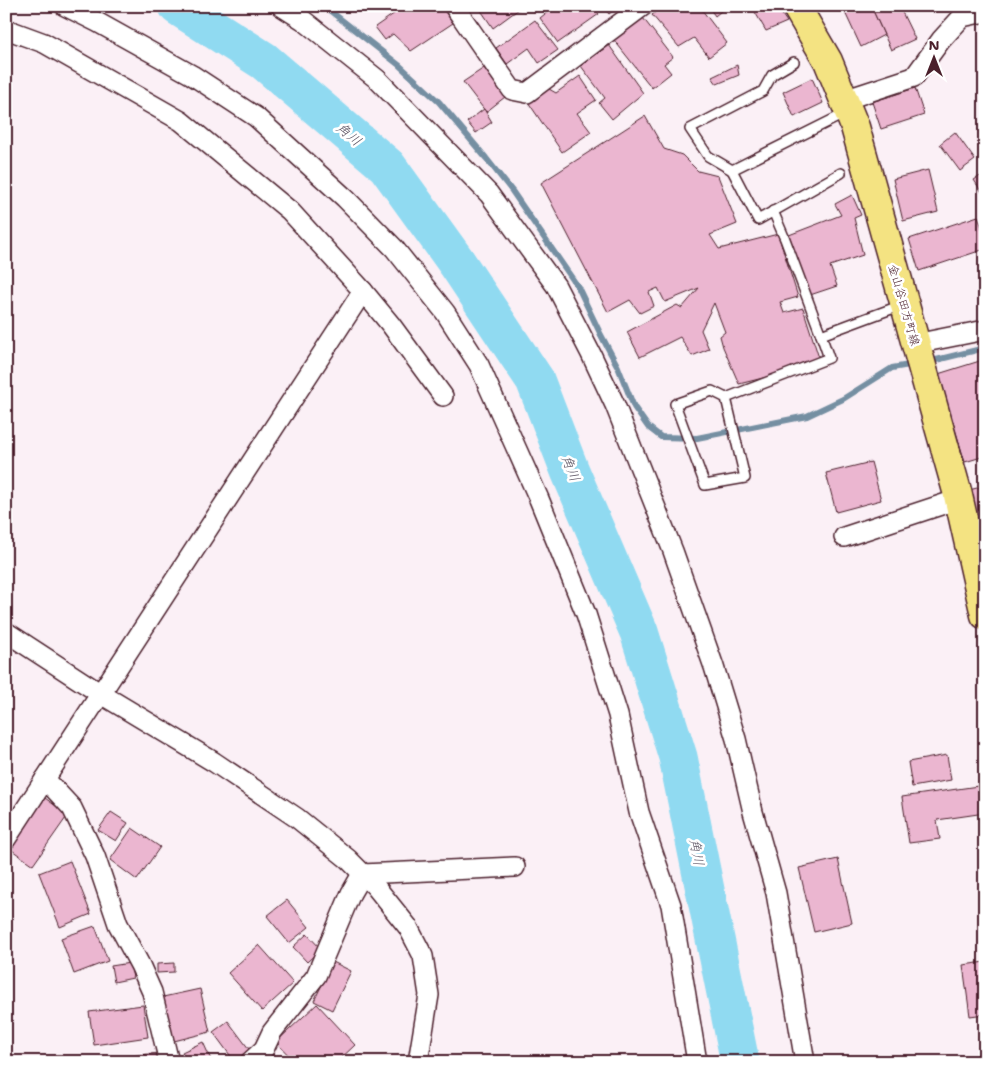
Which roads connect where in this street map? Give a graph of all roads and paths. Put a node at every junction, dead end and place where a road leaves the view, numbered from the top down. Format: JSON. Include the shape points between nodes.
{"nodes":[{"id":1,"x":65,"y":6,"type":"edge"},
{"id":2,"x":281,"y":6,"type":"edge"},
{"id":3,"x":454,"y":6,"type":"edge"},
{"id":4,"x":643,"y":6,"type":"edge"},
{"id":5,"x":796,"y":6,"type":"edge"},
{"id":6,"x":985,"y":12,"type":"edge"},
{"id":7,"x":6,"y":29,"type":"edge"},
{"id":8,"x":794,"y":62,"type":"dead end"},
{"id":9,"x":846,"y":106,"type":"junction"},
{"id":10,"x":732,"y":170,"type":"junction"},
{"id":11,"x":841,"y":173,"type":"dead end"},
{"id":12,"x":773,"y":211,"type":"junction"},
{"id":13,"x":363,"y":291,"type":"junction"},
{"id":14,"x":904,"y":305,"type":"junction"},
{"id":15,"x":985,"y":330,"type":"edge"},
{"id":16,"x":821,"y":335,"type":"junction"},
{"id":17,"x":915,"y":344,"type":"junction"},
{"id":18,"x":443,"y":396,"type":"dead end"},
{"id":19,"x":726,"y":398,"type":"junction"},
{"id":20,"x":959,"y":500,"type":"junction"},
{"id":21,"x":844,"y":537,"type":"dead end"},
{"id":22,"x":985,"y":615,"type":"edge"},
{"id":23,"x":6,"y":632,"type":"edge"},
{"id":24,"x":101,"y":694,"type":"junction"},
{"id":25,"x":45,"y":779,"type":"junction"},
{"id":26,"x":6,"y":839,"type":"edge"},
{"id":27,"x":515,"y":866,"type":"dead end"},
{"id":28,"x":362,"y":874,"type":"junction"},
{"id":29,"x":169,"y":1062,"type":"edge"},
{"id":30,"x":250,"y":1062,"type":"edge"},
{"id":31,"x":418,"y":1062,"type":"edge"},
{"id":32,"x":696,"y":1062,"type":"edge"},
{"id":33,"x":805,"y":1062,"type":"edge"}],
"edges":[{"from":1,"to":32,"type":"street","via":[[192,75],[256,116],[394,248],[445,312],[479,365],[586,614],[618,715],[639,812],[671,904]]},
{"from":2,"to":33,"type":"street","via":[[377,79],[489,194],[556,286],[591,354],[673,550],[714,667],[776,893]]},
{"from":3,"to":4,"type":"street","via":[[512,90],[527,93]]},
{"from":5,"to":9,"type":"main road","name":"金山谷田方町線","via":[[828,61]]},
{"from":6,"to":9,"type":"street","via":[[962,17],[914,77]]},
{"from":7,"to":13,"type":"street","via":[[44,43],[181,121],[290,211]]},
{"from":8,"to":10,"type":"lane","via":[[772,75],[763,91],[690,129],[708,156]]},
{"from":9,"to":10,"type":"lane"},
{"from":9,"to":14,"type":"main road","name":"金山谷田方町線","via":[[855,127]]},
{"from":10,"to":12,"type":"lane","via":[[758,220]]},
{"from":11,"to":12,"type":"lane"},
{"from":12,"to":16,"type":"lane"},
{"from":13,"to":18,"type":"street"},
{"from":13,"to":24,"type":"street"},
{"from":14,"to":16,"type":"lane"},
{"from":14,"to":17,"type":"main road","name":"金山谷田方町線"},
{"from":15,"to":17,"type":"street"},
{"from":16,"to":19,"type":"lane","via":[[829,358]]},
{"from":17,"to":20,"type":"main road","name":"金山谷田方町線"},
{"from":19,"to":19,"type":"lane","via":[[712,391],[675,404],[705,485],[745,478]]},
{"from":20,"to":21,"type":"street"},
{"from":20,"to":22,"type":"main road","name":"金山谷田方町線"},
{"from":23,"to":24,"type":"street"},
{"from":24,"to":25,"type":"street"},
{"from":24,"to":28,"type":"street","via":[[214,762],[297,818]]},
{"from":25,"to":26,"type":"street"},
{"from":25,"to":29,"type":"street","via":[[72,808],[95,856],[118,924],[152,992]]},
{"from":27,"to":28,"type":"street"},
{"from":28,"to":30,"type":"street","via":[[316,976],[272,1032],[264,1049]]},
{"from":28,"to":31,"type":"street","via":[[408,927],[423,956],[430,995]]}]}
